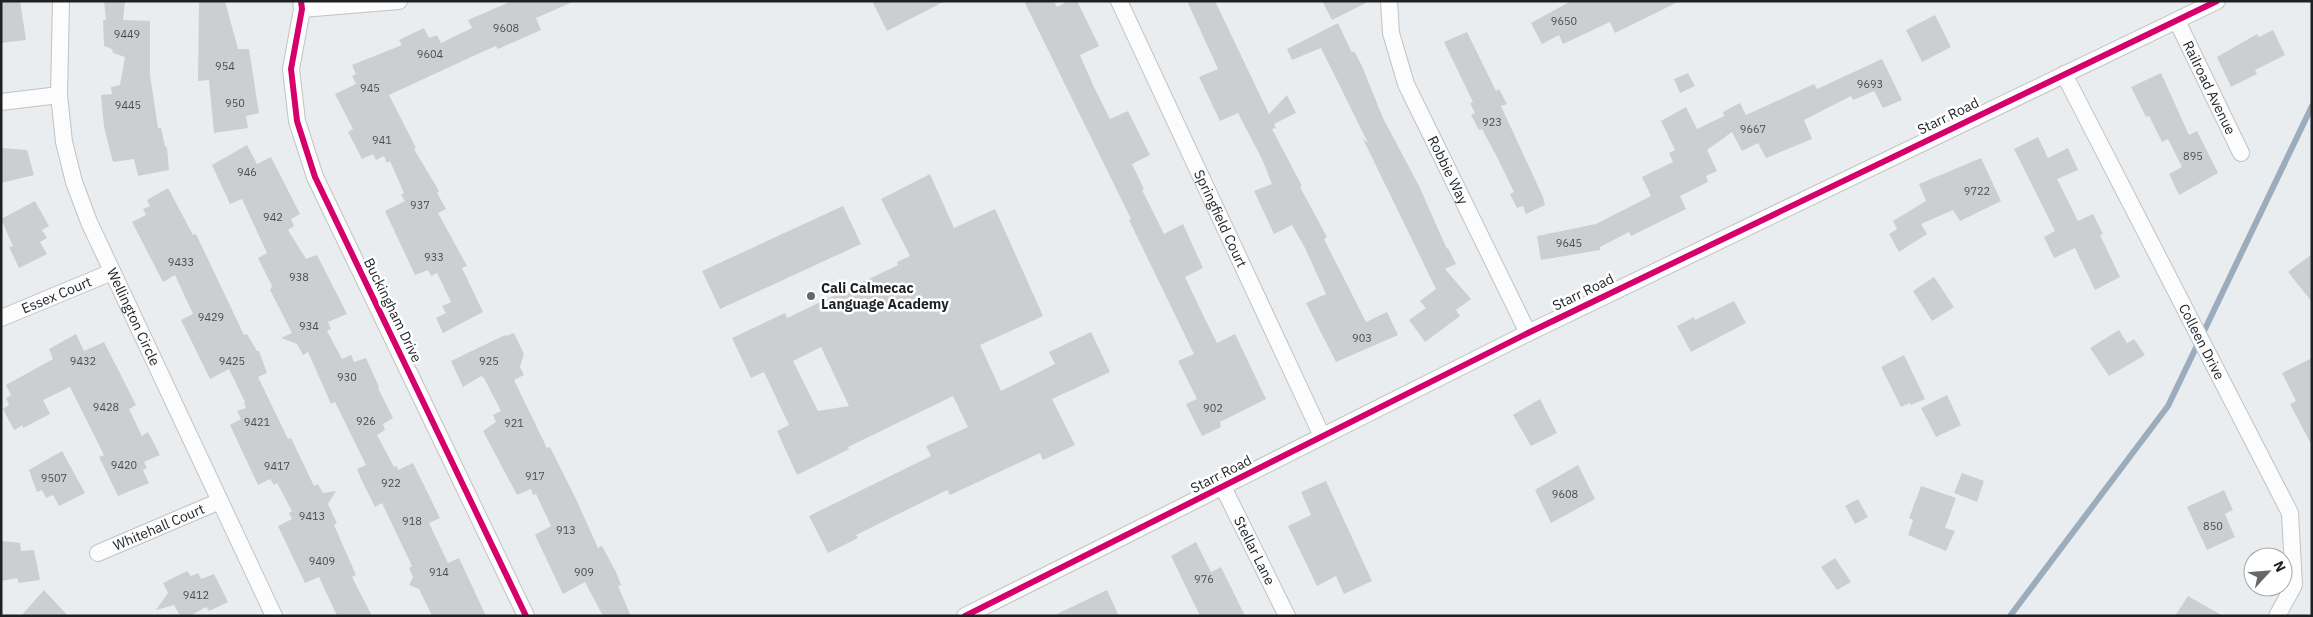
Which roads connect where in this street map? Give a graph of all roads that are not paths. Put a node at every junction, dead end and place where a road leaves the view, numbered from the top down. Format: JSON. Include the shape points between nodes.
{"nodes":[{"id":1,"x":61,"y":1,"type":"edge"},
{"id":2,"x":399,"y":1,"type":"edge"},
{"id":3,"x":1120,"y":1,"type":"edge"},
{"id":4,"x":1390,"y":1,"type":"edge"},
{"id":5,"x":2217,"y":1,"type":"edge"},
{"id":6,"x":302,"y":5,"type":"edge"},
{"id":7,"x":2177,"y":21,"type":"junction"},
{"id":8,"x":2064,"y":74,"type":"junction"},
{"id":9,"x":59,"y":95,"type":"junction"},
{"id":10,"x":1,"y":102,"type":"edge"},
{"id":11,"x":2241,"y":153,"type":"dead end"},
{"id":12,"x":112,"y":272,"type":"junction"},
{"id":13,"x":1,"y":318,"type":"edge"},
{"id":14,"x":1528,"y":333,"type":"junction"},
{"id":15,"x":1322,"y":436,"type":"junction"},
{"id":16,"x":1223,"y":487,"type":"junction"},
{"id":17,"x":220,"y":501,"type":"junction"},
{"id":18,"x":98,"y":553,"type":"dead end"},
{"id":19,"x":274,"y":616,"type":"edge"},
{"id":20,"x":526,"y":616,"type":"edge"},
{"id":21,"x":965,"y":616,"type":"edge"},
{"id":22,"x":1287,"y":616,"type":"edge"},
{"id":23,"x":2276,"y":616,"type":"edge"}],
"edges":[{"from":1,"to":9,"type":"street","name":"Wellington Circle"},
{"from":2,"to":6,"type":"street"},
{"from":3,"to":15,"type":"street","name":"Springfield Court"},
{"from":4,"to":14,"type":"street","name":"Robbie Way","via":[[1391,33],[1406,84]]},
{"from":5,"to":7,"type":"street","name":"Starr Road"},
{"from":6,"to":20,"type":"street","name":"Buckingham Drive","via":[[291,69],[297,121],[315,177]]},
{"from":7,"to":8,"type":"street","name":"Starr Road"},
{"from":7,"to":11,"type":"street","name":"Railroad Avenue"},
{"from":8,"to":14,"type":"street","name":"Starr Road"},
{"from":8,"to":23,"type":"street","name":"Colleen Drive","via":[[2290,513],[2294,585]]},
{"from":9,"to":10,"type":"street"},
{"from":9,"to":12,"type":"street","name":"Wellington Circle","via":[[64,142],[74,182]]},
{"from":12,"to":13,"type":"street","name":"Essex Court"},
{"from":12,"to":17,"type":"street","name":"Wellington Circle"},
{"from":14,"to":15,"type":"street","name":"Starr Road"},
{"from":15,"to":16,"type":"street","name":"Starr Road"},
{"from":16,"to":21,"type":"street","name":"Starr Road"},
{"from":16,"to":22,"type":"street","name":"Stellar Lane"},
{"from":17,"to":18,"type":"street","name":"Whitehall Court"},
{"from":17,"to":19,"type":"street","name":"Wellington Circle"}]}
